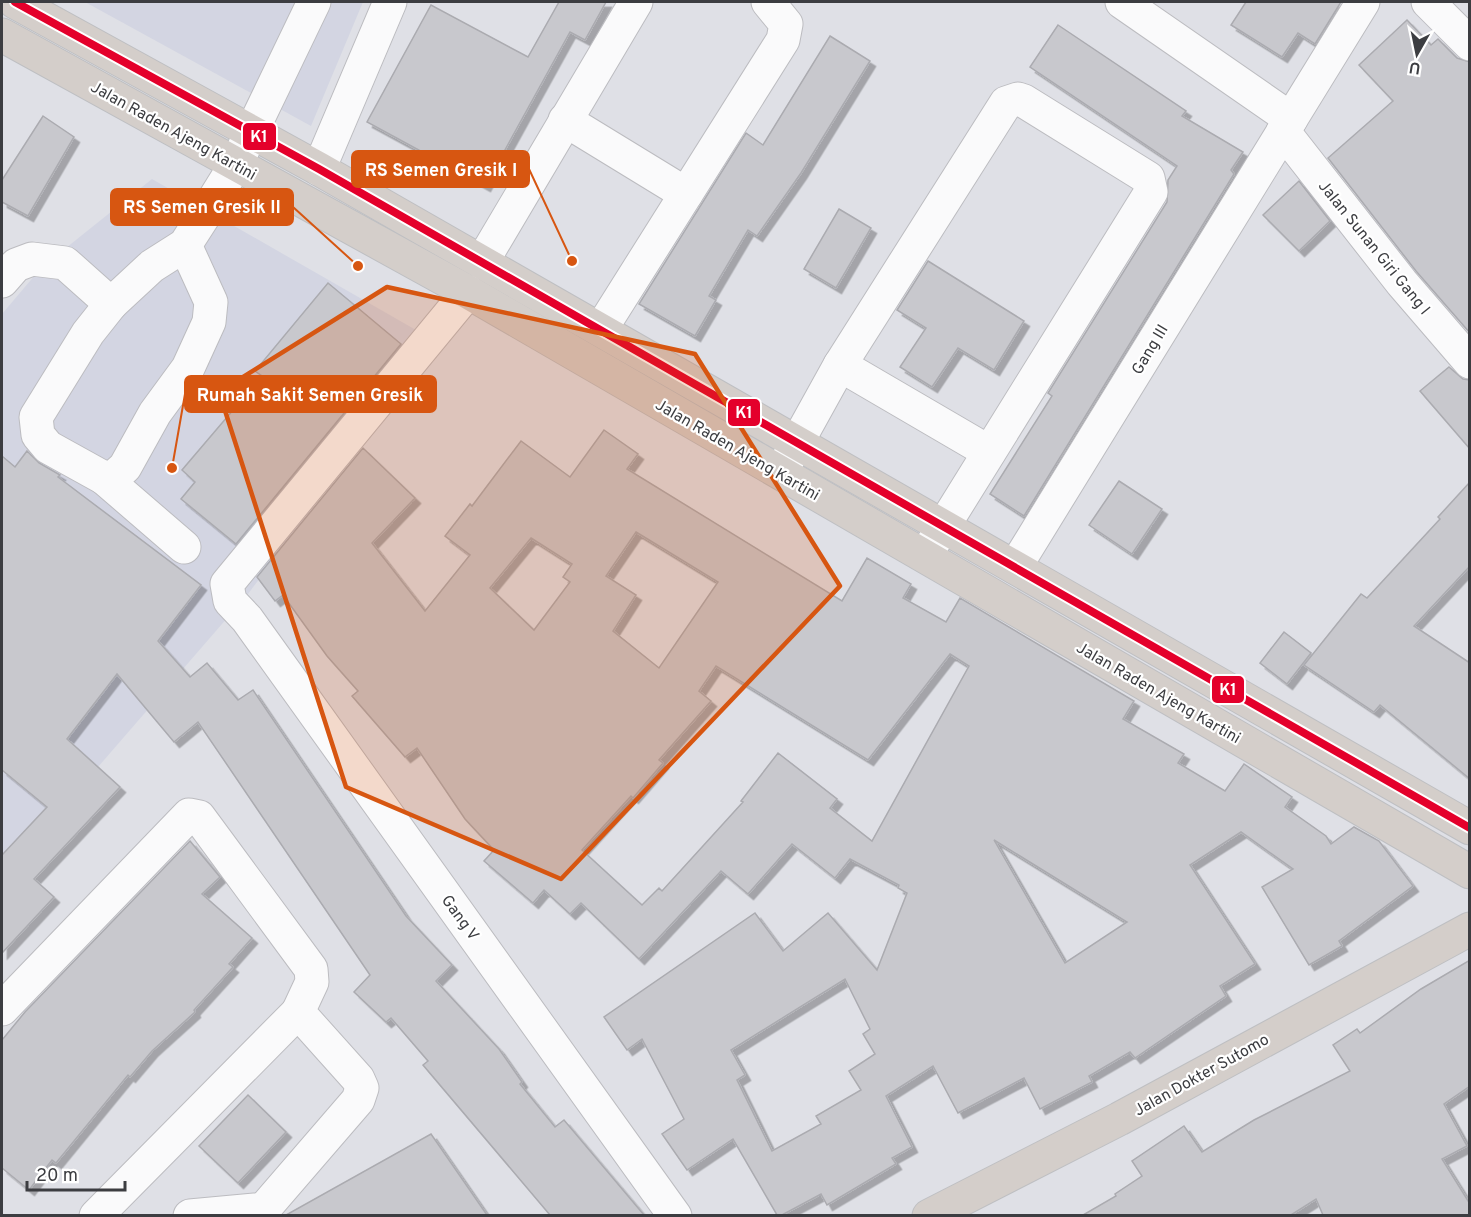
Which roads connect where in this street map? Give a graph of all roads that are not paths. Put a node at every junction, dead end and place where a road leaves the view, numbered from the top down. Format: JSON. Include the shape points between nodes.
{"nodes":[{"id":1,"x":15,"y":2,"type":"edge"},
{"id":2,"x":314,"y":2,"type":"edge"},
{"id":3,"x":390,"y":2,"type":"edge"},
{"id":4,"x":636,"y":2,"type":"edge"},
{"id":5,"x":768,"y":2,"type":"edge"},
{"id":6,"x":1122,"y":2,"type":"edge"},
{"id":7,"x":1364,"y":2,"type":"edge"},
{"id":8,"x":1428,"y":2,"type":"edge"},
{"id":9,"x":2,"y":35,"type":"edge"},
{"id":10,"x":1470,"y":44,"type":"edge"},
{"id":11,"x":565,"y":120,"type":"junction"},
{"id":12,"x":1287,"y":125,"type":"junction"},
{"id":13,"x":251,"y":133,"type":"junction"},
{"id":14,"x":236,"y":164,"type":"junction"},
{"id":15,"x":319,"y":169,"type":"junction"},
{"id":16,"x":686,"y":194,"type":"junction"},
{"id":17,"x":185,"y":245,"type":"junction"},
{"id":18,"x":482,"y":262,"type":"junction"},
{"id":19,"x":2,"y":281,"type":"edge"},
{"id":20,"x":468,"y":292,"type":"junction"},
{"id":21,"x":111,"y":304,"type":"junction"},
{"id":22,"x":601,"y":329,"type":"junction"},
{"id":23,"x":636,"y":350,"type":"junction"},
{"id":24,"x":1470,"y":362,"type":"edge"},
{"id":25,"x":840,"y":365,"type":"junction"},
{"id":26,"x":618,"y":380,"type":"junction"},
{"id":27,"x":796,"y":441,"type":"junction"},
{"id":28,"x":989,"y":452,"type":"junction"},
{"id":29,"x":781,"y":472,"type":"junction"},
{"id":30,"x":104,"y":478,"type":"junction"},
{"id":31,"x":943,"y":528,"type":"junction"},
{"id":32,"x":184,"y":547,"type":"dead end"},
{"id":33,"x":924,"y":556,"type":"junction"},
{"id":34,"x":1015,"y":567,"type":"junction"},
{"id":35,"x":1470,"y":828,"type":"edge"},
{"id":36,"x":1470,"y":872,"type":"edge"},
{"id":37,"x":1470,"y":929,"type":"edge"},
{"id":38,"x":2,"y":1009,"type":"edge"},
{"id":39,"x":298,"y":1012,"type":"junction"},
{"id":40,"x":266,"y":1212,"type":"edge"},
{"id":41,"x":96,"y":1215,"type":"edge"},
{"id":42,"x":190,"y":1215,"type":"edge"},
{"id":43,"x":675,"y":1215,"type":"edge"},
{"id":44,"x":929,"y":1215,"type":"edge"}],
"edges":[{"from":1,"to":13,"type":"highway"},
{"from":2,"to":13,"type":"street"},
{"from":3,"to":15,"type":"street"},
{"from":4,"to":11,"type":"street"},
{"from":5,"to":16,"type":"street","via":[[786,24],[783,40]]},
{"from":6,"to":12,"type":"street","name":"Jalan Sunan Giri Gang I"},
{"from":7,"to":12,"type":"street","name":"Gang III"},
{"from":8,"to":10,"type":"street"},
{"from":9,"to":14,"type":"highway","name":"Jalan Raden Ajeng Kartini"},
{"from":11,"to":16,"type":"street"},
{"from":11,"to":18,"type":"street"},
{"from":12,"to":24,"type":"street","name":"Jalan Sunan Giri Gang I","via":[[1402,283]]},
{"from":12,"to":34,"type":"street","name":"Gang III"},
{"from":13,"to":14,"type":"street"},
{"from":13,"to":15,"type":"highway"},
{"from":14,"to":17,"type":"street"},
{"from":14,"to":20,"type":"highway","name":"Jalan Raden Ajeng Kartini"},
{"from":15,"to":18,"type":"highway"},
{"from":16,"to":22,"type":"street"},
{"from":17,"to":21,"type":"street","via":[[152,266]]},
{"from":17,"to":30,"type":"street","via":[[211,302],[209,322],[188,368],[155,413],[125,467],[115,476]]},
{"from":18,"to":22,"type":"highway"},
{"from":19,"to":21,"type":"street","via":[[16,265],[32,259],[65,263]]},
{"from":20,"to":26,"type":"highway","name":"Jalan Raden Ajeng Kartini"},
{"from":20,"to":43,"type":"street","name":"Gang V","via":[[227,584],[230,601],[247,619]]},
{"from":21,"to":30,"type":"street","via":[[88,333],[36,417],[38,435],[48,447]]},
{"from":22,"to":23,"type":"highway"},
{"from":23,"to":26,"type":"highway"},
{"from":23,"to":27,"type":"highway"},
{"from":25,"to":27,"type":"street"},
{"from":25,"to":28,"type":"street"},
{"from":25,"to":28,"type":"street","via":[[1006,103],[1024,101],[1148,178],[1152,187]]},
{"from":26,"to":29,"type":"highway","name":"Jalan Raden Ajeng Kartini"},
{"from":27,"to":29,"type":"street"},
{"from":27,"to":31,"type":"highway"},
{"from":28,"to":31,"type":"street"},
{"from":29,"to":33,"type":"highway","name":"Jalan Raden Ajeng Kartini"},
{"from":30,"to":32,"type":"street"},
{"from":31,"to":33,"type":"street"},
{"from":31,"to":34,"type":"highway"},
{"from":33,"to":36,"type":"highway","name":"Jalan Raden Ajeng Kartini"},
{"from":34,"to":35,"type":"highway"},
{"from":37,"to":44,"type":"highway","name":"Jalan Dokter Sutomo","via":[[1119,1119]]},
{"from":38,"to":39,"type":"street","via":[[191,814],[199,817],[311,969],[312,982]]},
{"from":39,"to":40,"type":"street","via":[[358,1079],[361,1094]]},
{"from":39,"to":41,"type":"street"},
{"from":40,"to":42,"type":"street"}]}
